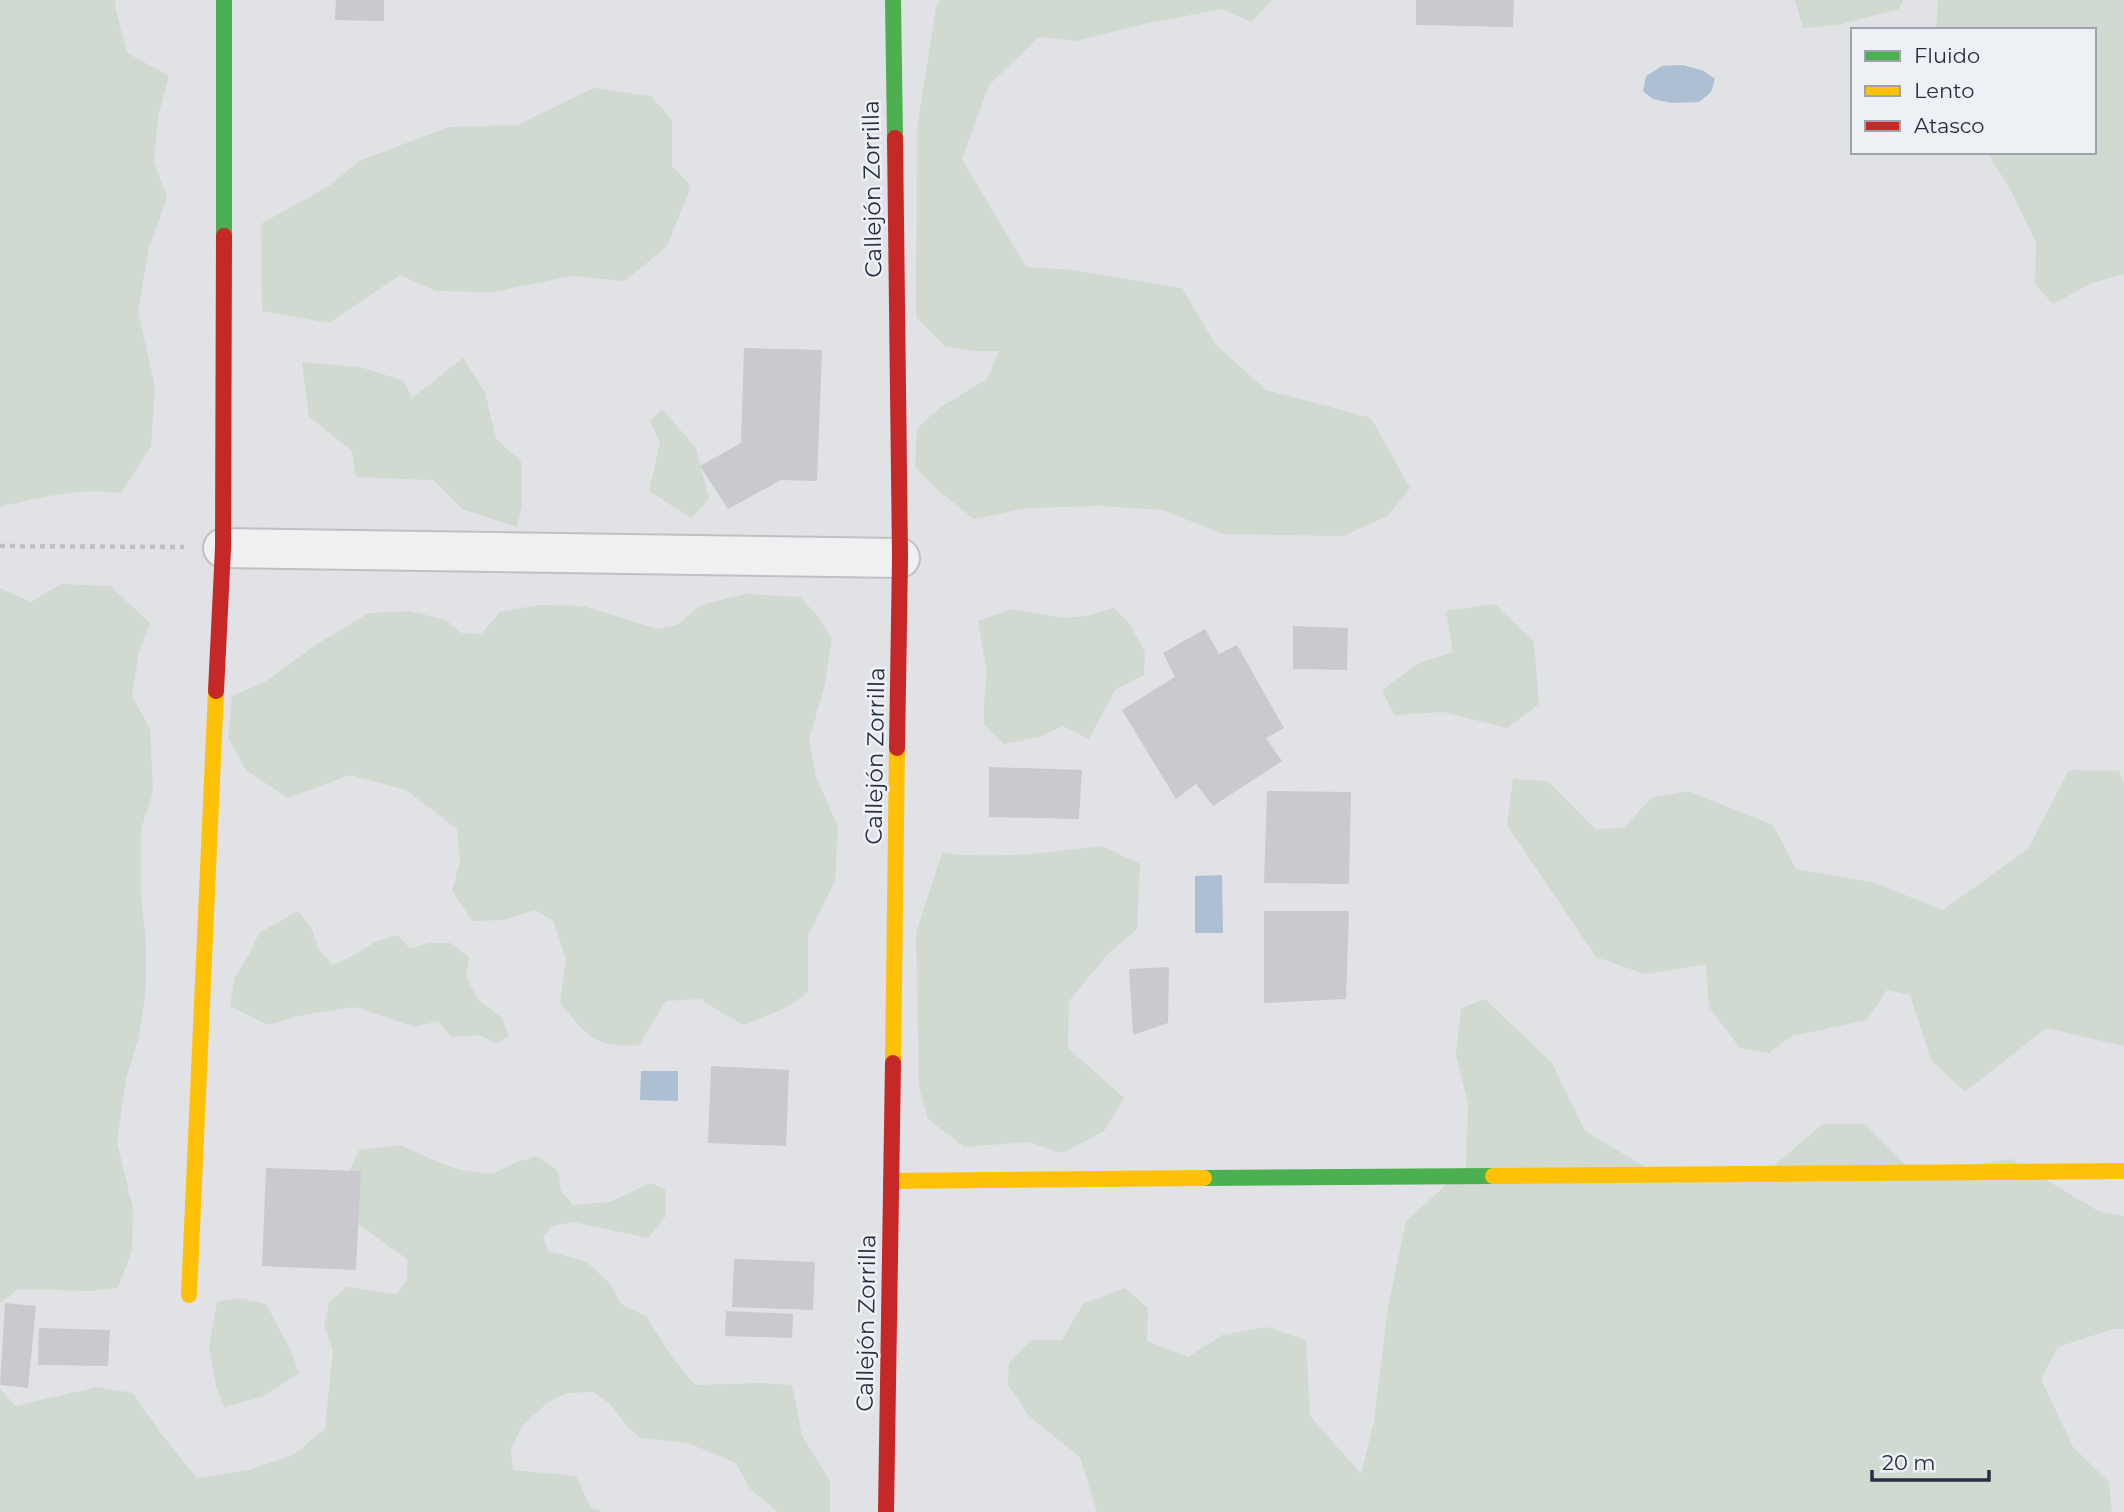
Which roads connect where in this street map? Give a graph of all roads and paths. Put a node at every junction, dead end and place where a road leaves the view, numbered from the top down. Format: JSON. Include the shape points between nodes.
{"nodes":[{"id":1,"x":224,"y":0,"type":"edge"},
{"id":2,"x":893,"y":0,"type":"edge"},
{"id":3,"x":0,"y":546,"type":"edge"},
{"id":4,"x":223,"y":548,"type":"junction"},
{"id":5,"x":900,"y":558,"type":"junction"},
{"id":6,"x":2124,"y":1171,"type":"edge"},
{"id":7,"x":891,"y":1181,"type":"junction"},
{"id":8,"x":189,"y":1294,"type":"dead end"},
{"id":9,"x":886,"y":1512,"type":"edge"}],
"edges":[{"from":1,"to":4,"type":"street"},
{"from":2,"to":5,"type":"street","name":"Callejón Zorrilla"},
{"from":3,"to":4,"type":"path"},
{"from":4,"to":5,"type":"street"},
{"from":4,"to":8,"type":"street"},
{"from":5,"to":7,"type":"street","name":"Callejón Zorrilla"},
{"from":6,"to":7,"type":"street"},
{"from":7,"to":9,"type":"street","name":"Callejón Zorrilla"}]}
